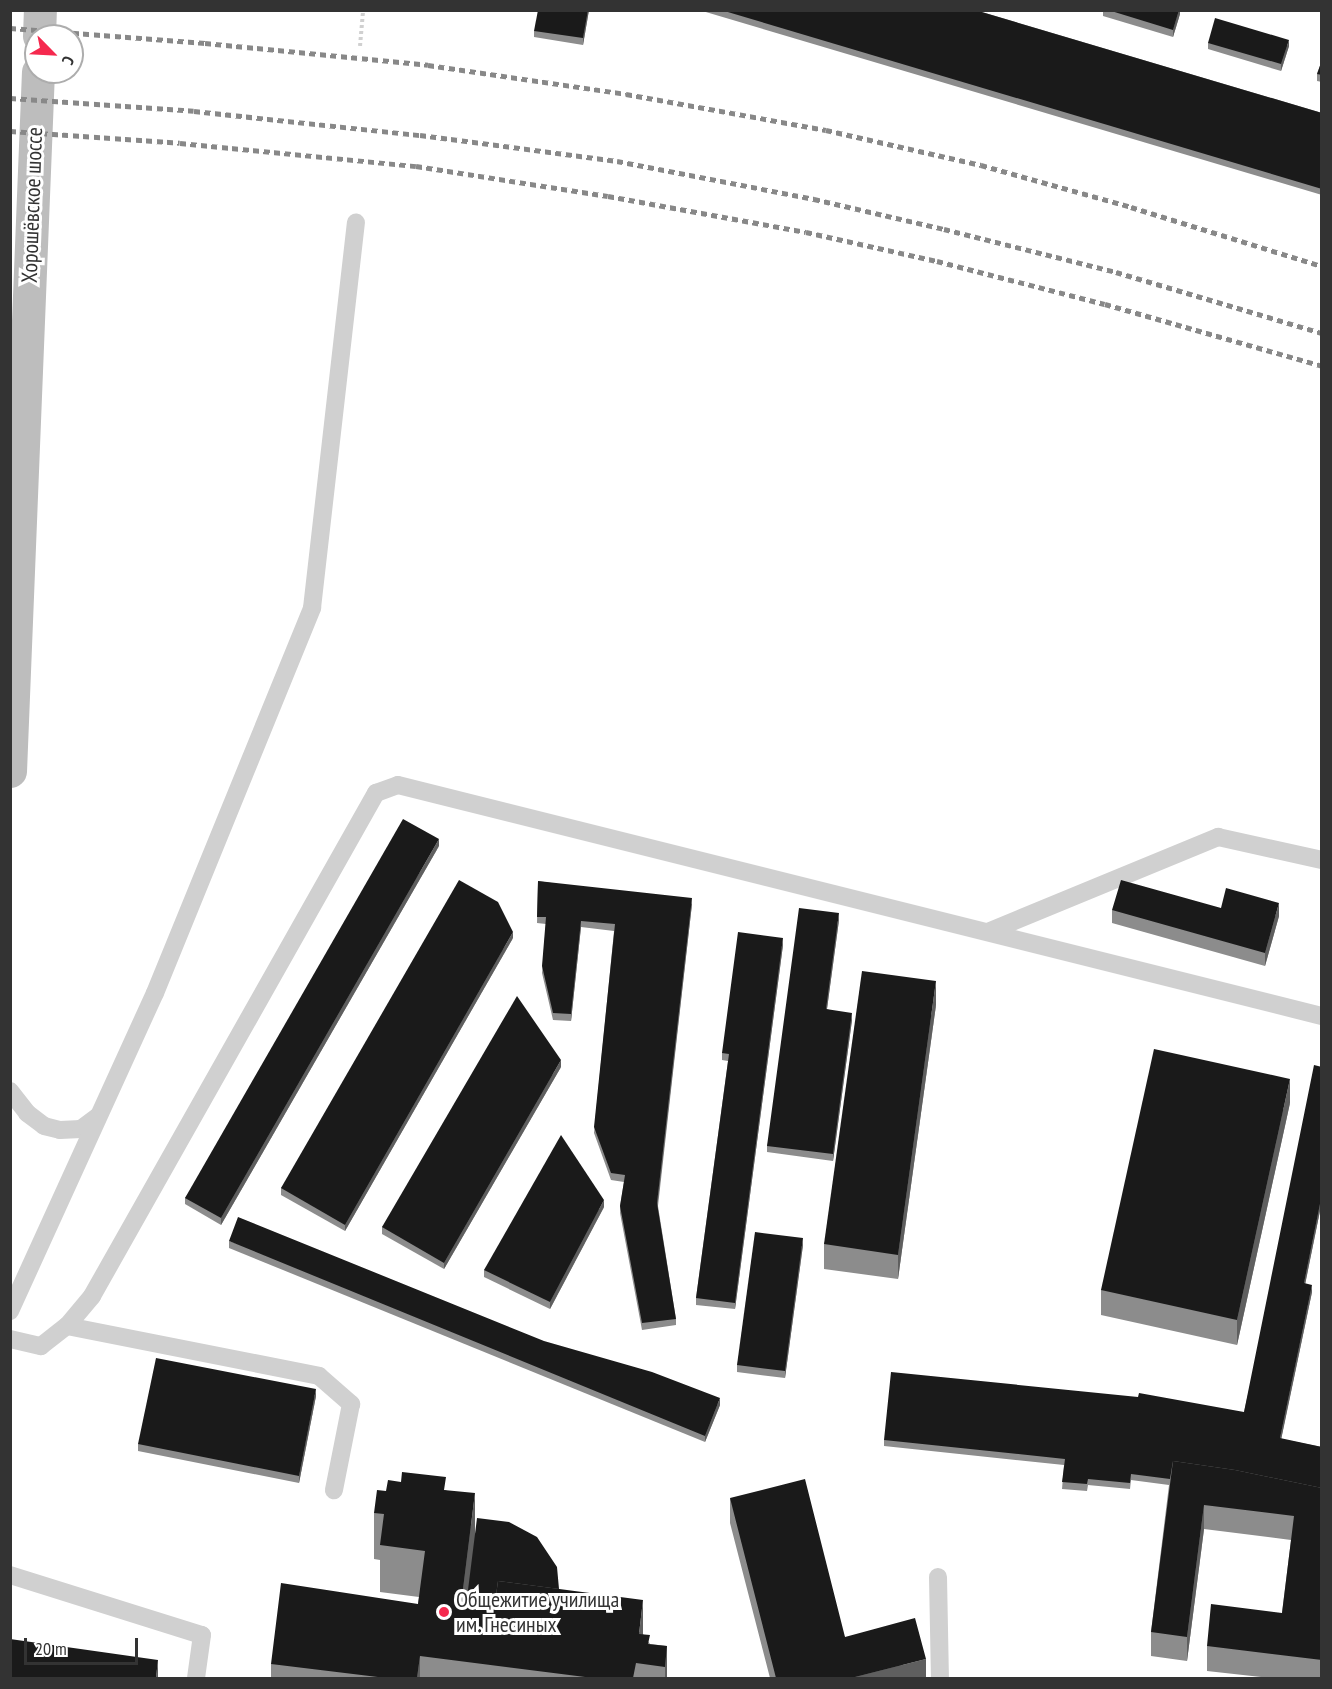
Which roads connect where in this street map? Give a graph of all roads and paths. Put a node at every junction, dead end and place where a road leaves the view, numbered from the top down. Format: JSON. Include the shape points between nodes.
{"nodes":[{"id":1,"x":363,"y":10,"type":"edge"},
{"id":2,"x":360,"y":46,"type":"dead end"},
{"id":3,"x":38,"y":84,"type":"edge"},
{"id":4,"x":356,"y":223,"type":"dead end"},
{"id":5,"x":10,"y":771,"type":"edge"},
{"id":6,"x":1322,"y":860,"type":"edge"},
{"id":7,"x":990,"y":931,"type":"junction"},
{"id":8,"x":1322,"y":1016,"type":"edge"},
{"id":9,"x":10,"y":1091,"type":"edge"},
{"id":10,"x":99,"y":1115,"type":"junction"},
{"id":11,"x":10,"y":1311,"type":"edge"},
{"id":12,"x":67,"y":1326,"type":"junction"},
{"id":13,"x":10,"y":1338,"type":"edge"},
{"id":14,"x":334,"y":1490,"type":"dead end"},
{"id":15,"x":10,"y":1575,"type":"edge"},
{"id":16,"x":938,"y":1577,"type":"dead end"},
{"id":17,"x":196,"y":1678,"type":"edge"},
{"id":18,"x":940,"y":1678,"type":"edge"}],
"edges":[{"from":1,"to":2,"type":"path"},
{"from":3,"to":5,"type":"main road","name":"Хорошёвское шоссе"},
{"from":4,"to":10,"type":"lane","via":[[312,608],[155,993]]},
{"from":6,"to":7,"type":"lane","via":[[1218,837]]},
{"from":7,"to":8,"type":"lane"},
{"from":7,"to":12,"type":"lane","via":[[398,785],[376,793],[92,1296]]},
{"from":9,"to":10,"type":"lane","via":[[27,1113],[44,1126],[81,1129]]},
{"from":10,"to":11,"type":"lane"},
{"from":12,"to":13,"type":"lane","via":[[41,1346]]},
{"from":12,"to":14,"type":"lane","via":[[319,1376],[351,1404]]},
{"from":15,"to":17,"type":"lane","via":[[202,1635]]},
{"from":16,"to":18,"type":"lane"}]}
